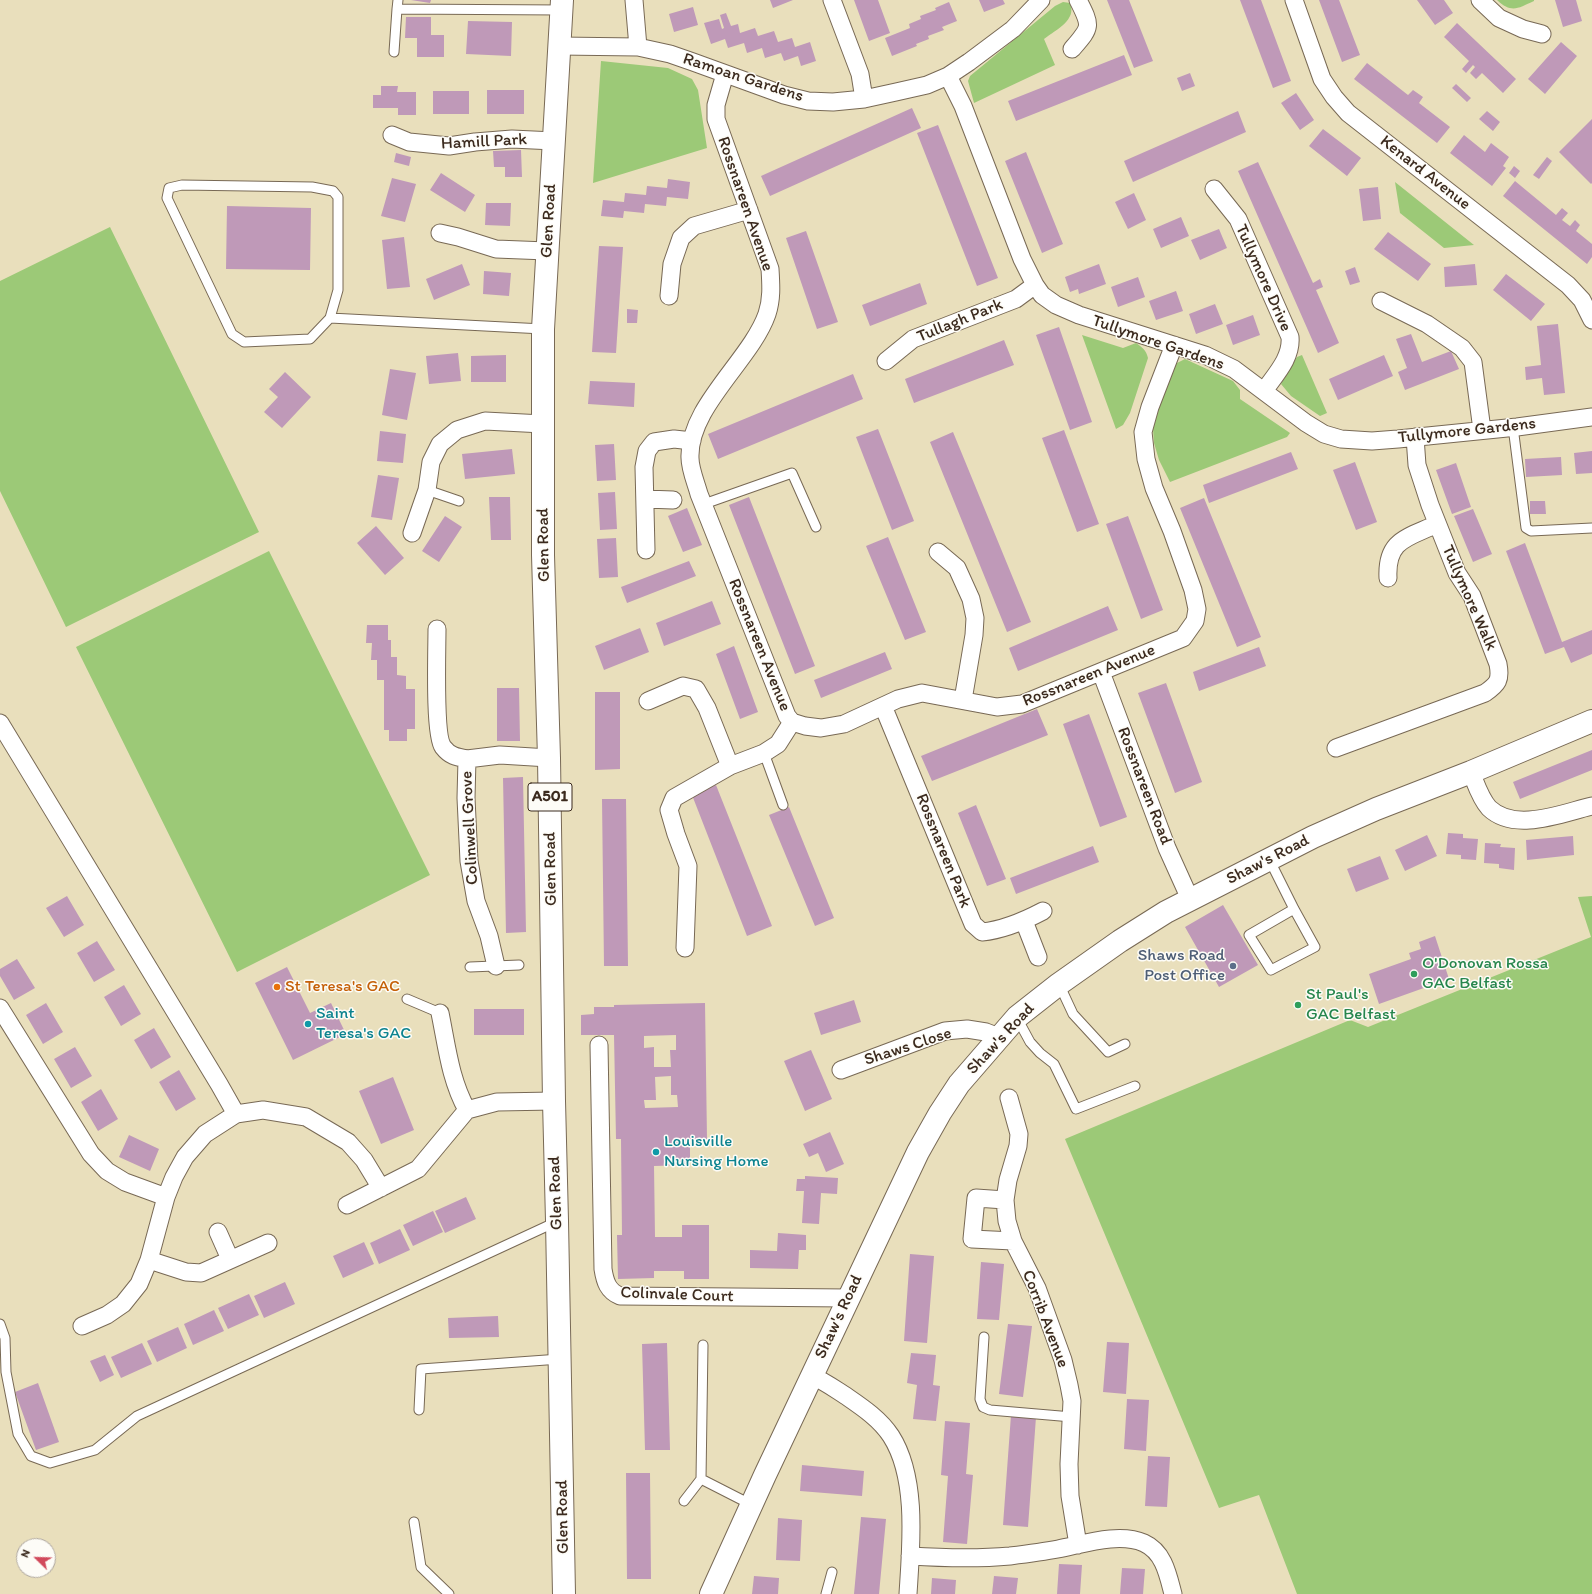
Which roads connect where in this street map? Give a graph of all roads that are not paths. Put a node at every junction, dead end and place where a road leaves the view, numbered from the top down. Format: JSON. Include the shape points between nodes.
{"nodes":[{"id":1,"x":634,"y":0,"type":"edge"},
{"id":2,"x":832,"y":0,"type":"edge"},
{"id":3,"x":1041,"y":0,"type":"edge"},
{"id":4,"x":1078,"y":0,"type":"edge"},
{"id":5,"x":1294,"y":0,"type":"edge"},
{"id":6,"x":1480,"y":0,"type":"edge"},
{"id":7,"x":398,"y":4,"type":"edge"},
{"id":8,"x":562,"y":5,"type":"edge"},
{"id":9,"x":1542,"y":34,"type":"dead end"},
{"id":10,"x":559,"y":46,"type":"junction"},
{"id":11,"x":638,"y":47,"type":"junction"},
{"id":12,"x":1072,"y":49,"type":"dead end"},
{"id":13,"x":394,"y":52,"type":"dead end"},
{"id":14,"x":725,"y":74,"type":"junction"},
{"id":15,"x":948,"y":76,"type":"junction"},
{"id":16,"x":864,"y":99,"type":"junction"},
{"id":17,"x":392,"y":135,"type":"dead end"},
{"id":18,"x":554,"y":141,"type":"junction"},
{"id":19,"x":1214,"y":189,"type":"dead end"},
{"id":20,"x":749,"y":210,"type":"junction"},
{"id":21,"x":440,"y":233,"type":"dead end"},
{"id":22,"x":547,"y":251,"type":"junction"},
{"id":23,"x":1035,"y":285,"type":"junction"},
{"id":24,"x":669,"y":296,"type":"dead end"},
{"id":25,"x":1381,"y":301,"type":"dead end"},
{"id":26,"x":330,"y":318,"type":"junction"},
{"id":27,"x":1592,"y":320,"type":"edge"},
{"id":28,"x":544,"y":329,"type":"junction"},
{"id":29,"x":1174,"y":345,"type":"junction"},
{"id":30,"x":886,"y":360,"type":"dead end"},
{"id":31,"x":1264,"y":391,"type":"junction"},
{"id":32,"x":1592,"y":417,"type":"edge"},
{"id":33,"x":544,"y":424,"type":"junction"},
{"id":34,"x":1513,"y":427,"type":"junction"},
{"id":35,"x":1482,"y":430,"type":"junction"},
{"id":36,"x":1415,"y":437,"type":"junction"},
{"id":37,"x":692,"y":441,"type":"junction"},
{"id":38,"x":427,"y":490,"type":"junction"},
{"id":39,"x":645,"y":499,"type":"junction"},
{"id":40,"x":673,"y":500,"type":"dead end"},
{"id":41,"x":459,"y":501,"type":"dead end"},
{"id":42,"x":704,"y":504,"type":"junction"},
{"id":43,"x":1437,"y":524,"type":"junction"},
{"id":44,"x":816,"y":527,"type":"dead end"},
{"id":45,"x":1592,"y":528,"type":"edge"},
{"id":46,"x":412,"y":533,"type":"dead end"},
{"id":47,"x":646,"y":550,"type":"dead end"},
{"id":48,"x":938,"y":552,"type":"dead end"},
{"id":49,"x":1388,"y":578,"type":"dead end"},
{"id":50,"x":437,"y":629,"type":"dead end"},
{"id":51,"x":1101,"y":672,"type":"junction"},
{"id":52,"x":963,"y":700,"type":"junction"},
{"id":53,"x":648,"y":701,"type":"dead end"},
{"id":54,"x":883,"y":706,"type":"junction"},
{"id":55,"x":1592,"y":721,"type":"edge"},
{"id":56,"x":792,"y":722,"type":"junction"},
{"id":57,"x":0,"y":723,"type":"edge"},
{"id":58,"x":1336,"y":748,"type":"dead end"},
{"id":59,"x":764,"y":753,"type":"junction"},
{"id":60,"x":467,"y":758,"type":"junction"},
{"id":61,"x":549,"y":758,"type":"junction"},
{"id":62,"x":730,"y":766,"type":"junction"},
{"id":63,"x":1471,"y":772,"type":"junction"},
{"id":64,"x":783,"y":805,"type":"dead end"},
{"id":65,"x":1592,"y":806,"type":"edge"},
{"id":66,"x":1269,"y":859,"type":"junction"},
{"id":67,"x":1190,"y":899,"type":"junction"},
{"id":68,"x":1294,"y":909,"type":"junction"},
{"id":69,"x":1043,"y":911,"type":"dead end"},
{"id":70,"x":1024,"y":921,"type":"junction"},
{"id":71,"x":685,"y":948,"type":"dead end"},
{"id":72,"x":1038,"y":957,"type":"dead end"},
{"id":73,"x":519,"y":965,"type":"dead end"},
{"id":74,"x":496,"y":966,"type":"junction"},
{"id":75,"x":470,"y":967,"type":"dead end"},
{"id":76,"x":1059,"y":984,"type":"junction"},
{"id":77,"x":407,"y":999,"type":"dead end"},
{"id":78,"x":0,"y":1008,"type":"edge"},
{"id":79,"x":440,"y":1013,"type":"joint"},
{"id":80,"x":1017,"y":1017,"type":"junction"},
{"id":81,"x":999,"y":1037,"type":"junction"},
{"id":82,"x":1125,"y":1044,"type":"dead end"},
{"id":83,"x":599,"y":1045,"type":"dead end"},
{"id":84,"x":841,"y":1070,"type":"dead end"},
{"id":85,"x":1135,"y":1086,"type":"dead end"},
{"id":86,"x":1009,"y":1098,"type":"dead end"},
{"id":87,"x":554,"y":1101,"type":"junction"},
{"id":88,"x":467,"y":1110,"type":"junction"},
{"id":89,"x":236,"y":1114,"type":"junction"},
{"id":90,"x":381,"y":1188,"type":"junction"},
{"id":91,"x":166,"y":1197,"type":"junction"},
{"id":92,"x":1005,"y":1200,"type":"junction"},
{"id":93,"x":347,"y":1205,"type":"dead end"},
{"id":94,"x":557,"y":1221,"type":"junction"},
{"id":95,"x":218,"y":1232,"type":"dead end"},
{"id":96,"x":1013,"y":1241,"type":"junction"},
{"id":97,"x":268,"y":1243,"type":"dead end"},
{"id":98,"x":230,"y":1259,"type":"junction"},
{"id":99,"x":149,"y":1260,"type":"junction"},
{"id":100,"x":848,"y":1298,"type":"junction"},
{"id":101,"x":0,"y":1324,"type":"edge"},
{"id":102,"x":82,"y":1326,"type":"dead end"},
{"id":103,"x":984,"y":1337,"type":"dead end"},
{"id":104,"x":703,"y":1345,"type":"dead end"},
{"id":105,"x":560,"y":1359,"type":"junction"},
{"id":106,"x":812,"y":1376,"type":"junction"},
{"id":107,"x":419,"y":1410,"type":"dead end"},
{"id":108,"x":1072,"y":1417,"type":"junction"},
{"id":109,"x":701,"y":1479,"type":"junction"},
{"id":110,"x":684,"y":1501,"type":"dead end"},
{"id":111,"x":752,"y":1505,"type":"junction"},
{"id":112,"x":414,"y":1522,"type":"dead end"},
{"id":113,"x":1078,"y":1545,"type":"junction"},
{"id":114,"x":910,"y":1556,"type":"junction"},
{"id":115,"x":832,"y":1572,"type":"dead end"},
{"id":116,"x":449,"y":1594,"type":"edge"},
{"id":117,"x":564,"y":1594,"type":"edge"},
{"id":118,"x":711,"y":1594,"type":"edge"},
{"id":119,"x":826,"y":1594,"type":"edge"},
{"id":120,"x":908,"y":1594,"type":"edge"},
{"id":121,"x":1173,"y":1594,"type":"edge"}],
"edges":[{"from":1,"to":11,"type":"street"},
{"from":2,"to":16,"type":"street","via":[[860,74]]},
{"from":3,"to":15,"type":"street","name":"Ramoan Gardens","via":[[1013,29]]},
{"from":4,"to":12,"type":"street","via":[[1088,18],[1087,31]]},
{"from":5,"to":27,"type":"street","name":"Kenard Avenue","via":[[1322,79],[1343,108],[1568,285],[1582,300]]},
{"from":6,"to":9,"type":"street","via":[[1499,18],[1522,29]]},
{"from":7,"to":8,"type":"lane"},
{"from":7,"to":13,"type":"lane"},
{"from":8,"to":10,"type":"main road","name":"Glen Road","number":"A501"},
{"from":10,"to":11,"type":"street","name":"Ramoan Gardens"},
{"from":10,"to":18,"type":"main road","name":"Glen Road","number":"A501"},
{"from":11,"to":14,"type":"street","name":"Ramoan Gardens","via":[[670,54]]},
{"from":14,"to":16,"type":"street","name":"Ramoan Gardens","via":[[808,101]]},
{"from":14,"to":20,"type":"street","name":"Rossnareen Avenue","via":[[716,105],[716,119]]},
{"from":15,"to":16,"type":"street","name":"Ramoan Gardens","via":[[927,84]]},
{"from":15,"to":23,"type":"street","name":"Tullymore Gardens","via":[[963,106],[1022,259]]},
{"from":17,"to":18,"type":"street","name":"Hamill Park","via":[[409,142],[449,146],[512,139]]},
{"from":18,"to":22,"type":"main road","name":"Glen Road","number":"A501"},
{"from":19,"to":31,"type":"street","name":"Tullymore Drive","via":[[1238,219],[1290,338],[1288,354]]},
{"from":20,"to":24,"type":"street","via":[[694,226],[681,238],[672,264]]},
{"from":20,"to":37,"type":"street","name":"Rossnareen Avenue","via":[[770,269],[772,294],[766,315],[755,337],[702,415]]},
{"from":21,"to":22,"type":"street","via":[[496,249]]},
{"from":22,"to":28,"type":"main road","name":"Glen Road","number":"A501"},
{"from":23,"to":29,"type":"street","name":"Tullymore Gardens","via":[[1042,295],[1056,305],[1079,315]]},
{"from":23,"to":30,"type":"street","name":"Tullagh Park","via":[[1016,299],[913,339]]},
{"from":25,"to":35,"type":"street","via":[[1428,324],[1462,348],[1473,362]]},
{"from":26,"to":26,"type":"lane","via":[[338,290],[338,198],[333,191],[289,187],[182,185],[169,188],[168,198],[232,334],[244,342],[310,339]]},
{"from":26,"to":28,"type":"lane"},
{"from":28,"to":33,"type":"main road","name":"Glen Road","number":"A501"},
{"from":29,"to":31,"type":"street","name":"Tullymore Gardens","via":[[1204,355],[1234,370]]},
{"from":29,"to":51,"type":"street","name":"Rossnareen Avenue","via":[[1143,432],[1146,459],[1154,488],[1193,590],[1197,609],[1195,621],[1183,638]]},
{"from":31,"to":36,"type":"street","name":"Tullymore Gardens","via":[[1324,434],[1341,439],[1372,441]]},
{"from":32,"to":34,"type":"street","name":"Tullymore Gardens"},
{"from":33,"to":38,"type":"street","via":[[485,421],[457,430],[440,444],[437,450]]},
{"from":33,"to":61,"type":"main road","name":"Glen Road","number":"A501","via":[[543,556]]},
{"from":34,"to":35,"type":"street","name":"Tullymore Gardens"},
{"from":34,"to":45,"type":"lane","via":[[1526,528],[1532,531]]},
{"from":35,"to":36,"type":"street","name":"Tullymore Gardens"},
{"from":36,"to":43,"type":"street","name":"Tullymore Walk","via":[[1417,465]]},
{"from":37,"to":39,"type":"street","via":[[674,439],[654,442],[647,451],[644,468]]},
{"from":37,"to":42,"type":"street","name":"Rossnareen Avenue","via":[[690,459]]},
{"from":38,"to":41,"type":"lane"},
{"from":38,"to":46,"type":"street"},
{"from":39,"to":40,"type":"street"},
{"from":39,"to":47,"type":"street"},
{"from":42,"to":44,"type":"lane","via":[[792,473]]},
{"from":42,"to":56,"type":"street","name":"Rossnareen Avenue","via":[[786,716]]},
{"from":43,"to":49,"type":"street","via":[[1399,542],[1387,563]]},
{"from":43,"to":58,"type":"street","name":"Tullymore Walk","via":[[1457,573],[1472,596],[1498,664],[1500,676],[1496,685],[1485,693]]},
{"from":48,"to":52,"type":"street","via":[[957,568],[971,599],[975,618]]},
{"from":50,"to":60,"type":"street","name":"Colinwell Grove","via":[[438,725],[442,746],[453,757]]},
{"from":51,"to":52,"type":"street","name":"Rossnareen Avenue","via":[[1022,704],[997,707]]},
{"from":51,"to":67,"type":"street","name":"Rossnareen Road","via":[[1167,848]]},
{"from":52,"to":54,"type":"street","name":"Rossnareen Avenue","via":[[922,693]]},
{"from":53,"to":62,"type":"street","via":[[683,686],[696,689],[707,708]]},
{"from":54,"to":56,"type":"street","name":"Rossnareen Avenue","via":[[844,724],[821,728]]},
{"from":54,"to":70,"type":"street","name":"Rossnareen Park","via":[[973,924],[982,932]]},
{"from":55,"to":63,"type":"main road","name":"Shaw's Road"},
{"from":56,"to":59,"type":"street","via":[[778,744]]},
{"from":57,"to":89,"type":"street"},
{"from":59,"to":62,"type":"street"},
{"from":59,"to":64,"type":"lane"},
{"from":60,"to":61,"type":"street","name":"Colinwell Grove"},
{"from":60,"to":74,"type":"street","name":"Colinwell Grove","via":[[469,861],[476,901],[489,936]]},
{"from":61,"to":87,"type":"main road","name":"Glen Road","number":"A501"},
{"from":62,"to":71,"type":"street","via":[[674,798],[669,810],[688,866]]},
{"from":63,"to":65,"type":"street","via":[[1480,795],[1489,808],[1503,817],[1538,820]]},
{"from":63,"to":66,"type":"main road","name":"Shaw's Road","via":[[1376,809]]},
{"from":66,"to":67,"type":"main road","name":"Shaw's Road"},
{"from":66,"to":68,"type":"lane"},
{"from":67,"to":76,"type":"main road","name":"Shaw's Road","via":[[1120,941]]},
{"from":68,"to":68,"type":"lane","via":[[1315,947],[1272,970],[1249,935]]},
{"from":69,"to":70,"type":"street","name":"Rossnareen Park"},
{"from":70,"to":72,"type":"street"},
{"from":73,"to":74,"type":"lane"},
{"from":74,"to":75,"type":"lane"},
{"from":76,"to":80,"type":"main road","name":"Shaw's Road"},
{"from":76,"to":82,"type":"lane","via":[[1073,1014],[1108,1052]]},
{"from":77,"to":79,"type":"lane"},
{"from":78,"to":91,"type":"street","via":[[91,1154],[108,1171],[125,1182]]},
{"from":79,"to":88,"type":"street","via":[[450,1068],[458,1094]]},
{"from":80,"to":81,"type":"main road","name":"Shaw's Road"},
{"from":80,"to":85,"type":"lane","via":[[1030,1042],[1054,1064],[1076,1109]]},
{"from":81,"to":84,"type":"street","name":"Shaws Close","via":[[967,1029],[945,1031]]},
{"from":81,"to":100,"type":"main road","name":"Shaw's Road","via":[[959,1084],[940,1113],[918,1152]]},
{"from":83,"to":100,"type":"street","name":"Colinvale Court","via":[[603,1269],[607,1287],[620,1296]]},
{"from":86,"to":92,"type":"street","name":"Corrib Avenue","via":[[1019,1134]]},
{"from":87,"to":88,"type":"street","via":[[497,1102]]},
{"from":87,"to":94,"type":"main road","name":"Glen Road","number":"A501"},
{"from":88,"to":90,"type":"street","via":[[418,1169]]},
{"from":89,"to":90,"type":"street","via":[[263,1110],[306,1117],[348,1142],[364,1160]]},
{"from":89,"to":91,"type":"street","via":[[205,1134],[185,1157]]},
{"from":90,"to":93,"type":"street"},
{"from":91,"to":99,"type":"street"},
{"from":92,"to":96,"type":"street","name":"Corrib Avenue","via":[[1007,1221]]},
{"from":92,"to":96,"type":"street","via":[[976,1198],[972,1239]]},
{"from":94,"to":101,"type":"lane","via":[[137,1416],[95,1450],[50,1463],[31,1456],[18,1434],[6,1372],[5,1338]]},
{"from":94,"to":105,"type":"main road","name":"Glen Road","number":"A501"},
{"from":95,"to":98,"type":"street"},
{"from":96,"to":108,"type":"street","name":"Corrib Avenue","via":[[1037,1288],[1063,1360],[1072,1400]]},
{"from":97,"to":98,"type":"street"},
{"from":98,"to":99,"type":"street","via":[[201,1273],[186,1272]]},
{"from":99,"to":102,"type":"street","via":[[139,1284],[123,1304],[107,1315]]},
{"from":100,"to":106,"type":"main road","name":"Shaw's Road"},
{"from":103,"to":108,"type":"lane","via":[[980,1399],[983,1407],[990,1410]]},
{"from":104,"to":109,"type":"lane"},
{"from":105,"to":107,"type":"lane","via":[[421,1369]]},
{"from":105,"to":117,"type":"main road","name":"Glen Road","number":"A501"},
{"from":106,"to":111,"type":"main road","name":"Shaw's Road"},
{"from":106,"to":114,"type":"street","via":[[858,1404],[891,1436],[907,1482],[911,1522]]},
{"from":108,"to":113,"type":"street","name":"Corrib Avenue","via":[[1070,1496]]},
{"from":109,"to":110,"type":"lane"},
{"from":109,"to":111,"type":"lane"},
{"from":111,"to":118,"type":"main road","name":"Shaw's Road"},
{"from":112,"to":116,"type":"lane","via":[[421,1566]]},
{"from":113,"to":114,"type":"street","via":[[1009,1556]]},
{"from":113,"to":121,"type":"street","via":[[1124,1538],[1146,1544],[1156,1551],[1163,1561]]},
{"from":114,"to":120,"type":"street"},
{"from":115,"to":119,"type":"lane"}]}
